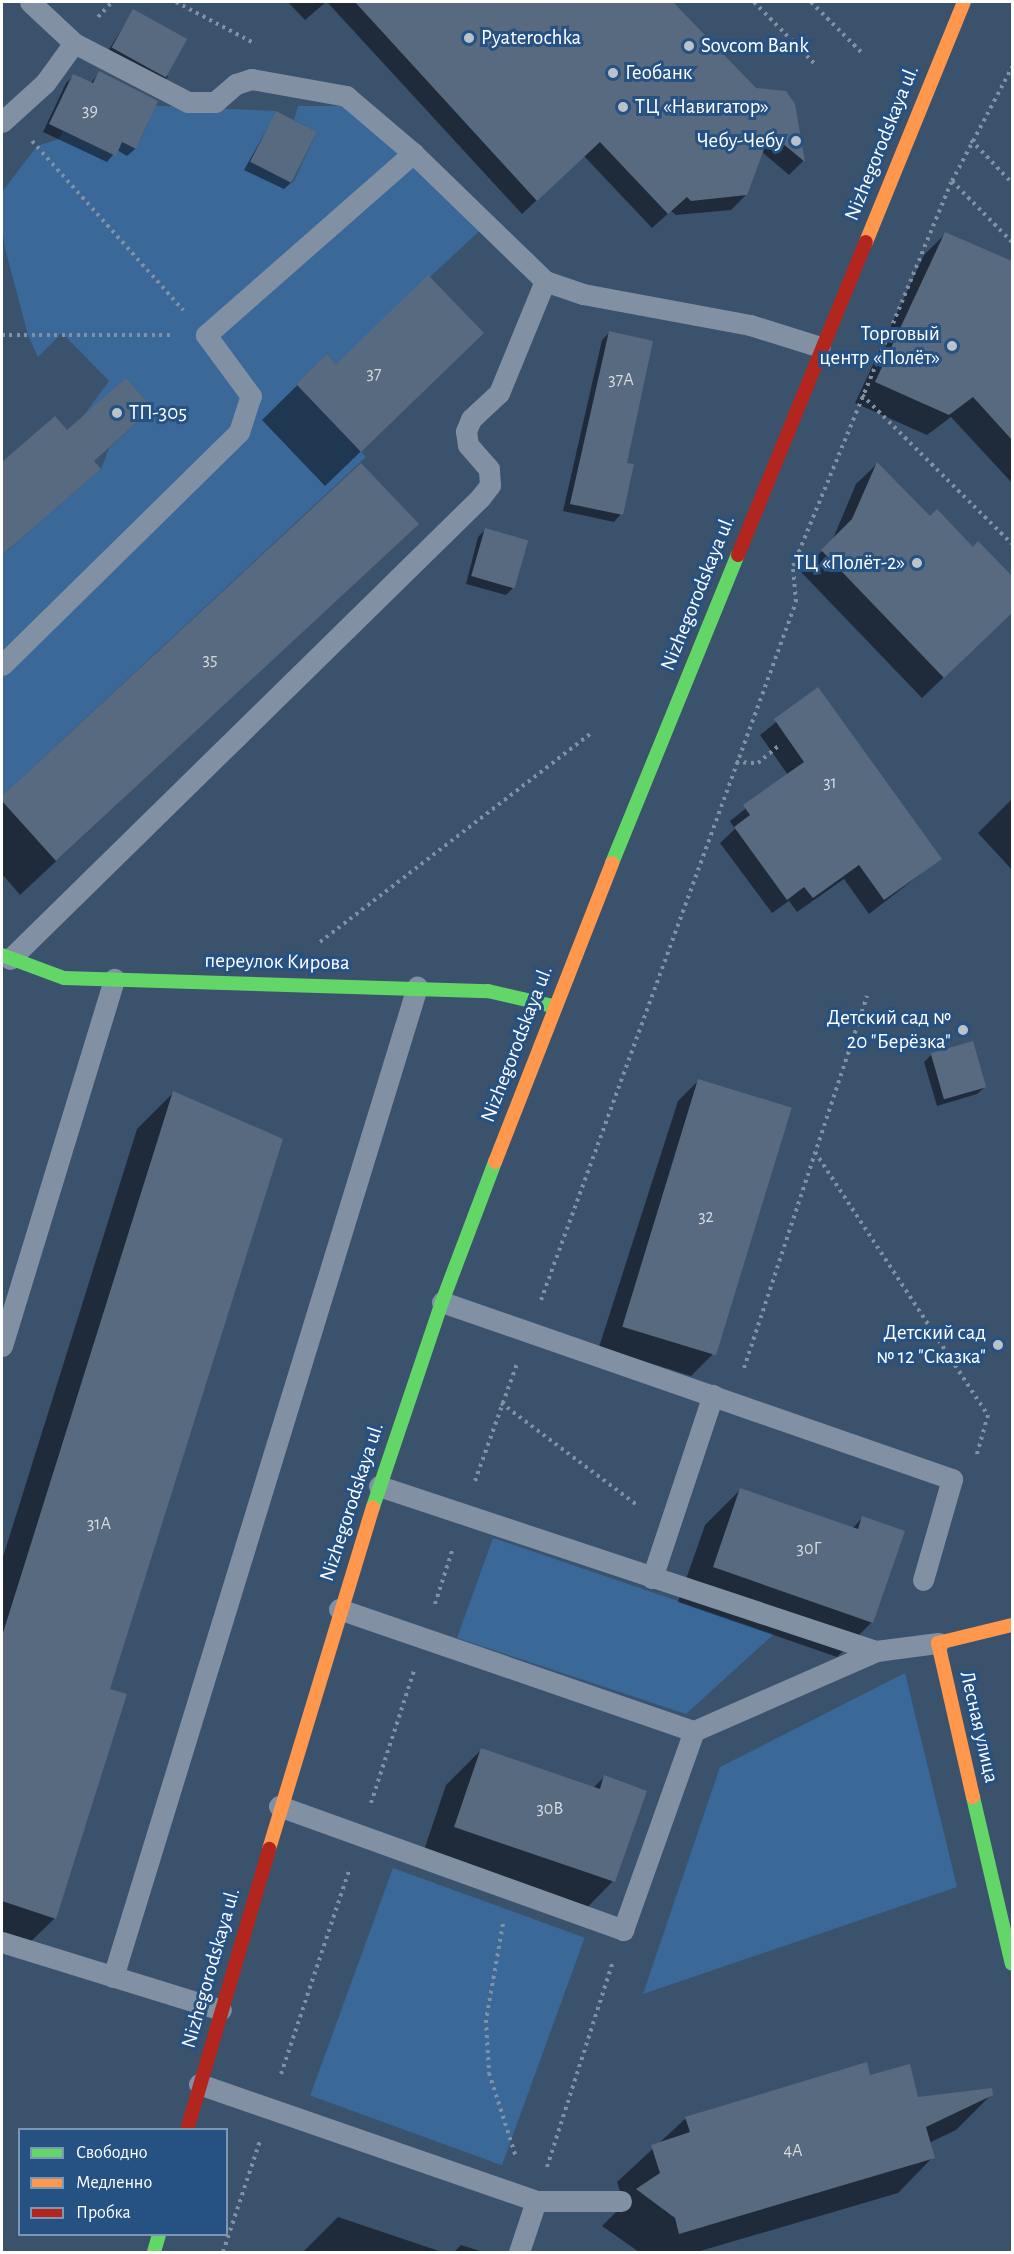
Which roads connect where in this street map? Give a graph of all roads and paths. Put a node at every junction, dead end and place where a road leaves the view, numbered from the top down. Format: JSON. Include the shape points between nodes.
{"nodes":[{"id":1,"x":30,"y":2,"type":"edge"},
{"id":2,"x":754,"y":2,"type":"edge"},
{"id":3,"x":811,"y":2,"type":"edge"},
{"id":4,"x":964,"y":2,"type":"edge"},
{"id":5,"x":74,"y":44,"type":"junction"},
{"id":6,"x":864,"y":55,"type":"dead end"},
{"id":7,"x":815,"y":64,"type":"dead end"},
{"id":8,"x":1012,"y":67,"type":"edge"},
{"id":9,"x":6,"y":118,"type":"edge"},
{"id":10,"x":971,"y":140,"type":"junction"},
{"id":11,"x":413,"y":153,"type":"junction"},
{"id":12,"x":952,"y":181,"type":"junction"},
{"id":13,"x":1012,"y":183,"type":"edge"},
{"id":14,"x":1012,"y":242,"type":"edge"},
{"id":15,"x":545,"y":282,"type":"junction"},
{"id":16,"x":2,"y":335,"type":"edge"},
{"id":17,"x":206,"y":335,"type":"junction"},
{"id":18,"x":820,"y":347,"type":"junction"},
{"id":19,"x":862,"y":395,"type":"junction"},
{"id":20,"x":1012,"y":544,"type":"edge"},
{"id":21,"x":2,"y":665,"type":"edge"},
{"id":22,"x":590,"y":734,"type":"dead end"},
{"id":23,"x":781,"y":744,"type":"dead end"},
{"id":24,"x":736,"y":762,"type":"junction"},
{"id":25,"x":315,"y":946,"type":"dead end"},
{"id":26,"x":6,"y":957,"type":"edge"},
{"id":27,"x":114,"y":979,"type":"junction"},
{"id":28,"x":417,"y":987,"type":"junction"},
{"id":29,"x":867,"y":996,"type":"dead end"},
{"id":30,"x":553,"y":1006,"type":"junction"},
{"id":31,"x":442,"y":1302,"type":"junction"},
{"id":32,"x":530,"y":1330,"type":"junction"},
{"id":33,"x":2,"y":1346,"type":"edge"},
{"id":34,"x":723,"y":1399,"type":"junction"},
{"id":35,"x":501,"y":1403,"type":"junction"},
{"id":36,"x":379,"y":1486,"type":"junction"},
{"id":37,"x":641,"y":1508,"type":"dead end"},
{"id":38,"x":464,"y":1515,"type":"junction"},
{"id":39,"x":652,"y":1578,"type":"junction"},
{"id":40,"x":922,"y":1580,"type":"dead end"},
{"id":41,"x":339,"y":1609,"type":"junction"},
{"id":42,"x":1012,"y":1625,"type":"edge"},
{"id":43,"x":425,"y":1636,"type":"junction"},
{"id":44,"x":938,"y":1643,"type":"junction"},
{"id":45,"x":876,"y":1651,"type":"junction"},
{"id":46,"x":694,"y":1731,"type":"junction"},
{"id":47,"x":279,"y":1806,"type":"junction"},
{"id":48,"x":361,"y":1836,"type":"junction"},
{"id":49,"x":514,"y":1891,"type":"junction"},
{"id":50,"x":623,"y":1930,"type":"junction"},
{"id":51,"x":2,"y":1942,"type":"edge"},
{"id":52,"x":1012,"y":1964,"type":"edge"},
{"id":53,"x":113,"y":1977,"type":"junction"},
{"id":54,"x":220,"y":2010,"type":"junction"},
{"id":55,"x":199,"y":2084,"type":"junction"},
{"id":56,"x":270,"y":2109,"type":"junction"},
{"id":57,"x":188,"y":2128,"type":"edge"},
{"id":58,"x":536,"y":2201,"type":"junction"},
{"id":59,"x":621,"y":2201,"type":"dead end"},
{"id":60,"x":229,"y":2229,"type":"edge"},
{"id":61,"x":159,"y":2236,"type":"edge"},
{"id":62,"x":228,"y":2236,"type":"edge"},
{"id":63,"x":154,"y":2253,"type":"edge"},
{"id":64,"x":224,"y":2253,"type":"edge"},
{"id":65,"x":519,"y":2253,"type":"edge"}],
"edges":[{"from":1,"to":5,"type":"lane"},
{"from":2,"to":7,"type":"path"},
{"from":3,"to":6,"type":"path"},
{"from":4,"to":18,"type":"street","name":"Nizhegorodskaya ul."},
{"from":5,"to":9,"type":"lane","via":[[45,83]]},
{"from":5,"to":11,"type":"lane","via":[[188,102],[215,102],[236,84],[250,79],[346,96]]},
{"from":8,"to":10,"type":"path"},
{"from":9,"to":17,"type":"path"},
{"from":10,"to":12,"type":"path"},
{"from":10,"to":13,"type":"path"},
{"from":11,"to":15,"type":"lane"},
{"from":11,"to":17,"type":"lane"},
{"from":12,"to":14,"type":"path"},
{"from":12,"to":19,"type":"path"},
{"from":15,"to":18,"type":"lane","via":[[583,294],[750,325]]},
{"from":15,"to":26,"type":"lane","via":[[499,393],[471,419],[466,431],[468,445],[489,470],[490,485],[480,498]]},
{"from":16,"to":17,"type":"path"},
{"from":17,"to":21,"type":"lane","via":[[251,396],[238,432]]},
{"from":18,"to":30,"type":"street","name":"Nizhegorodskaya ul."},
{"from":19,"to":20,"type":"path"},
{"from":19,"to":24,"type":"path","via":[[793,566],[796,602]]},
{"from":22,"to":25,"type":"path"},
{"from":23,"to":24,"type":"path","via":[[758,763]]},
{"from":24,"to":32,"type":"path"},
{"from":26,"to":27,"type":"street","name":"переулок Кирова","via":[[64,978]]},
{"from":27,"to":28,"type":"street","name":"переулок Кирова"},
{"from":27,"to":33,"type":"lane"},
{"from":28,"to":30,"type":"street","name":"переулок Кирова","via":[[488,991]]},
{"from":28,"to":53,"type":"lane"},
{"from":29,"to":34,"type":"path"},
{"from":30,"to":31,"type":"street","name":"Nizhegorodskaya ul."},
{"from":31,"to":32,"type":"lane"},
{"from":31,"to":36,"type":"street","name":"Nizhegorodskaya ul."},
{"from":32,"to":34,"type":"lane"},
{"from":32,"to":35,"type":"path"},
{"from":34,"to":39,"type":"lane"},
{"from":34,"to":40,"type":"lane","via":[[952,1479]]},
{"from":35,"to":37,"type":"path"},
{"from":35,"to":38,"type":"path"},
{"from":36,"to":38,"type":"lane"},
{"from":36,"to":41,"type":"street","name":"Nizhegorodskaya ul."},
{"from":38,"to":39,"type":"lane"},
{"from":38,"to":43,"type":"path"},
{"from":39,"to":45,"type":"lane"},
{"from":41,"to":43,"type":"lane"},
{"from":41,"to":47,"type":"street","name":"Nizhegorodskaya ul."},
{"from":42,"to":44,"type":"street"},
{"from":43,"to":46,"type":"lane"},
{"from":43,"to":48,"type":"path"},
{"from":44,"to":45,"type":"lane"},
{"from":44,"to":52,"type":"street","name":"Лесная улица"},
{"from":45,"to":46,"type":"lane"},
{"from":46,"to":50,"type":"lane"},
{"from":47,"to":48,"type":"lane"},
{"from":47,"to":54,"type":"street","name":"Nizhegorodskaya ul."},
{"from":48,"to":49,"type":"lane"},
{"from":48,"to":56,"type":"path"},
{"from":49,"to":50,"type":"lane"},
{"from":49,"to":58,"type":"path","via":[[493,1965],[486,2020],[489,2062],[510,2141]]},
{"from":50,"to":58,"type":"path"},
{"from":51,"to":53,"type":"lane"},
{"from":53,"to":54,"type":"lane"},
{"from":54,"to":55,"type":"street","name":"Nizhegorodskaya ul."},
{"from":55,"to":56,"type":"lane"},
{"from":55,"to":57,"type":"street","name":"Nizhegorodskaya ul."},
{"from":56,"to":58,"type":"lane"},
{"from":56,"to":60,"type":"path"},
{"from":58,"to":59,"type":"lane"},
{"from":58,"to":65,"type":"lane"},
{"from":61,"to":63,"type":"street"},
{"from":62,"to":64,"type":"path"}]}
